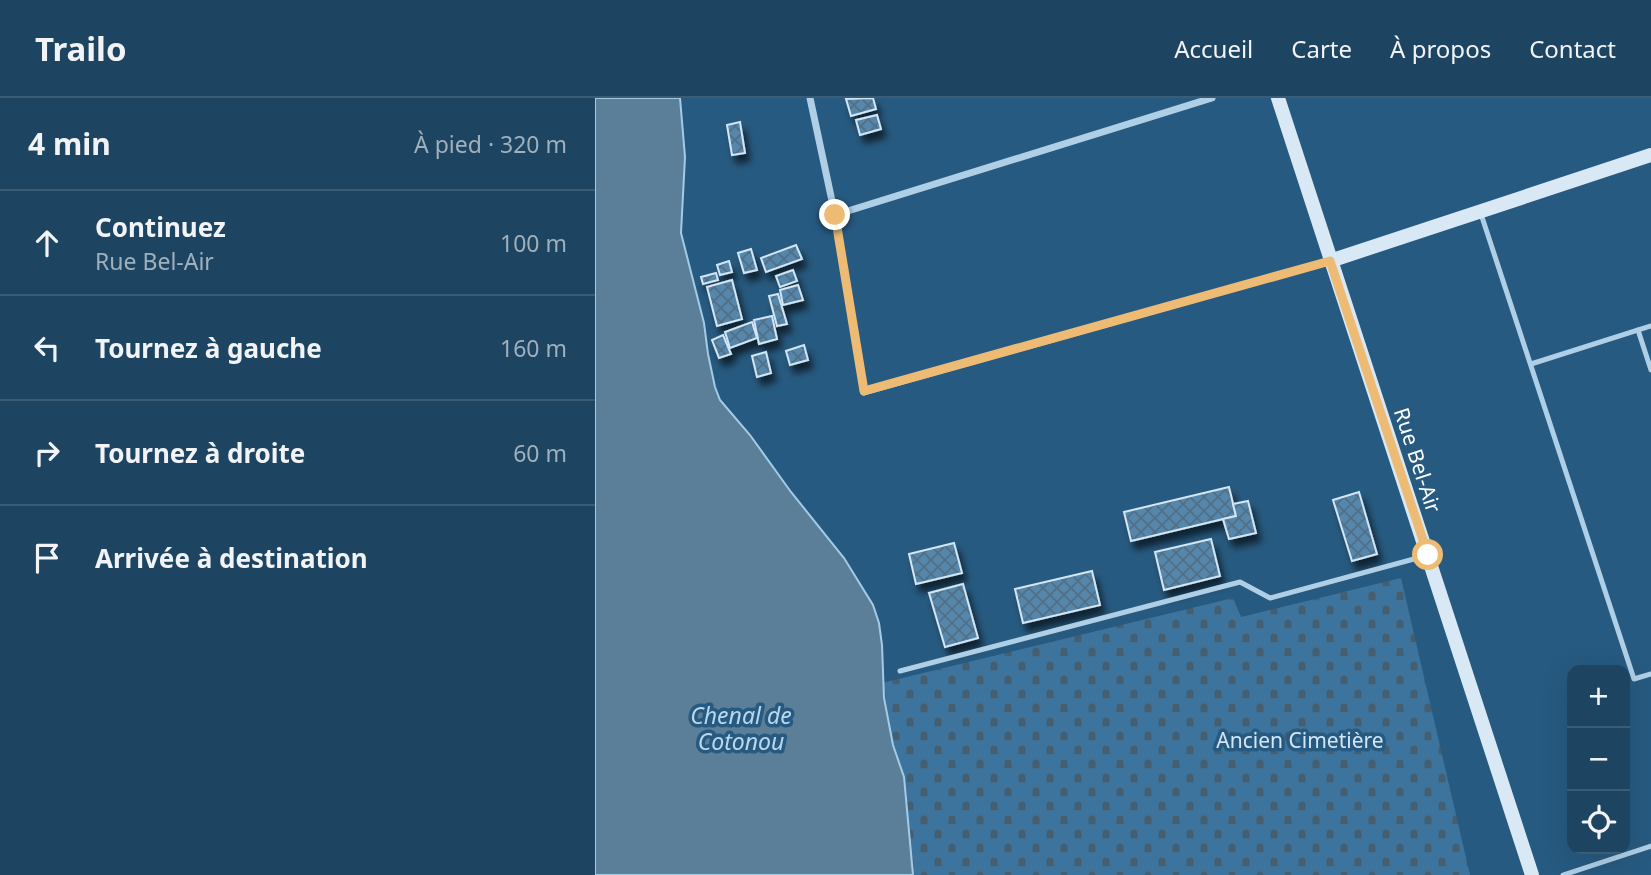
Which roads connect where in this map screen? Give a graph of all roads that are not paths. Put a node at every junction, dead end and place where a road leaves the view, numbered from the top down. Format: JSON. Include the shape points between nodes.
{"nodes":[{"id":1,"x":810,"y":98,"type":"edge"},
{"id":2,"x":1212,"y":98,"type":"edge"},
{"id":3,"x":1278,"y":98,"type":"edge"},
{"id":4,"x":1651,"y":155,"type":"edge"},
{"id":5,"x":1480,"y":211,"type":"junction"},
{"id":6,"x":835,"y":215,"type":"junction"},
{"id":7,"x":1330,"y":261,"type":"junction"},
{"id":8,"x":1651,"y":326,"type":"edge"},
{"id":9,"x":1638,"y":330,"type":"junction"},
{"id":10,"x":1531,"y":364,"type":"junction"},
{"id":11,"x":1651,"y":370,"type":"edge"},
{"id":12,"x":1428,"y":555,"type":"junction"},
{"id":13,"x":900,"y":671,"type":"dead end"},
{"id":14,"x":1651,"y":674,"type":"edge"},
{"id":15,"x":1651,"y":846,"type":"edge"},
{"id":16,"x":1532,"y":875,"type":"edge"},
{"id":17,"x":1563,"y":875,"type":"edge"}],
"edges":[{"from":1,"to":6,"type":"street"},
{"from":2,"to":6,"type":"street"},
{"from":3,"to":7,"type":"main road","name":"Rue Bel-Air"},
{"from":4,"to":5,"type":"main road"},
{"from":5,"to":7,"type":"main road"},
{"from":5,"to":10,"type":"lane"},
{"from":6,"to":7,"type":"street","via":[[864,391]]},
{"from":7,"to":12,"type":"main road","name":"Rue Bel-Air"},
{"from":8,"to":9,"type":"lane"},
{"from":9,"to":10,"type":"lane"},
{"from":9,"to":11,"type":"lane"},
{"from":10,"to":14,"type":"lane","via":[[1634,679]]},
{"from":12,"to":13,"type":"lane","via":[[1270,598],[1240,582]]},
{"from":12,"to":16,"type":"main road","name":"Rue Bel-Air"},
{"from":15,"to":17,"type":"lane"}]}
